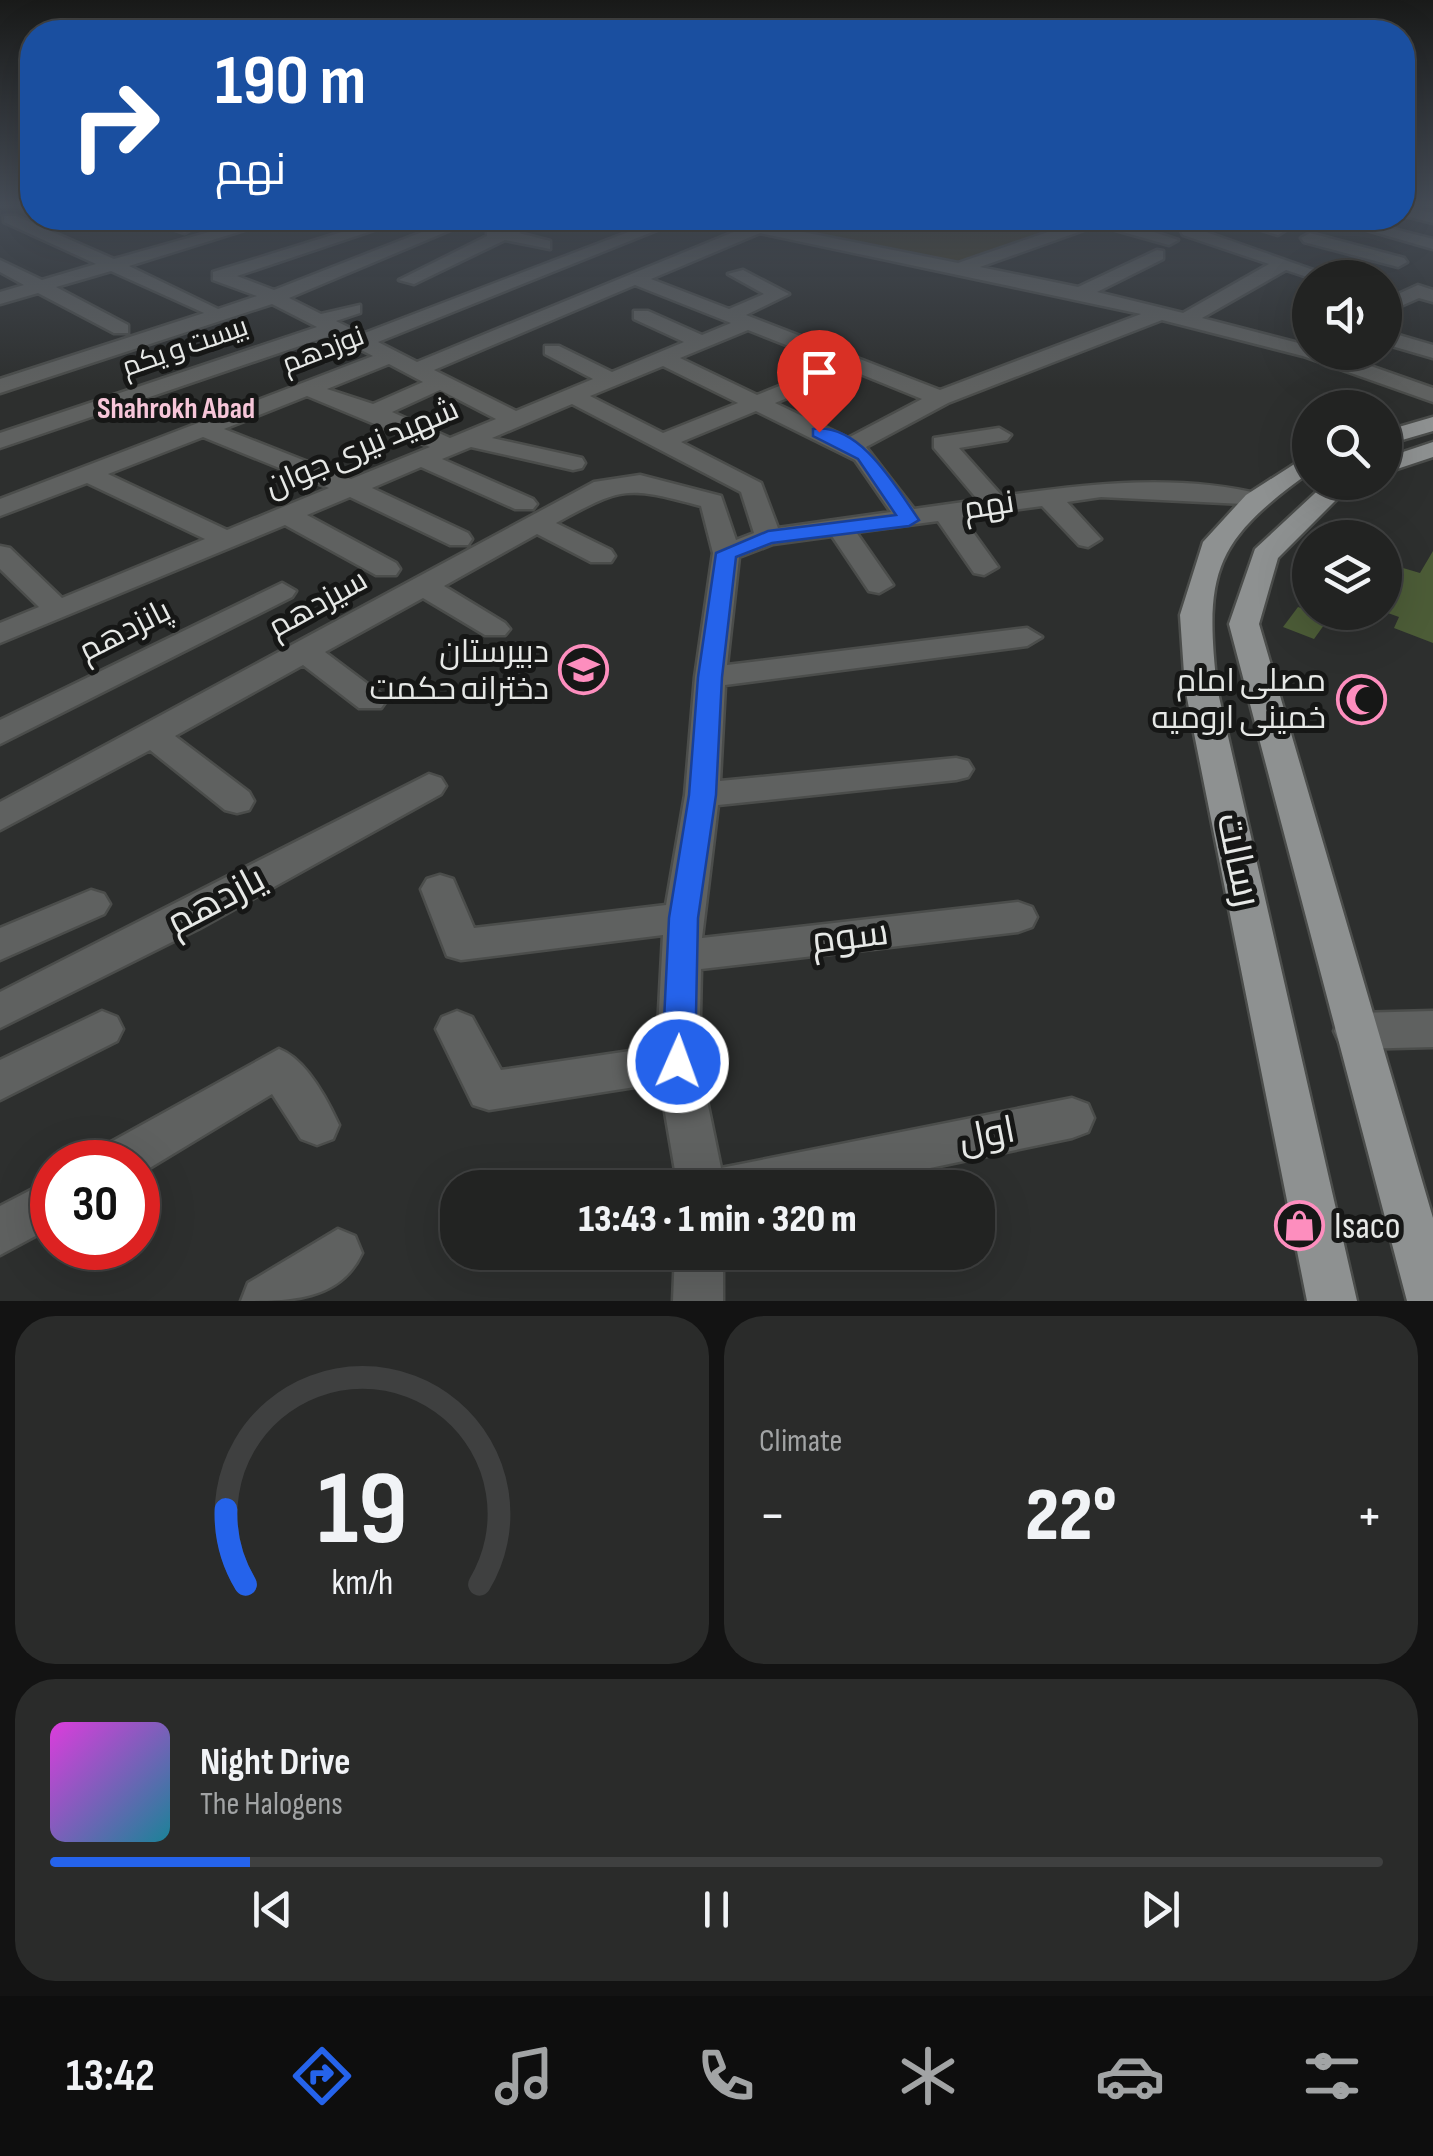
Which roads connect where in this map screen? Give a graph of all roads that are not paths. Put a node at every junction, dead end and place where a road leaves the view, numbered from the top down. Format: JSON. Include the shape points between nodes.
{"nodes":[{"id":1,"x":3,"y":267,"type":"edge"},
{"id":2,"x":107,"y":267,"type":"edge"},
{"id":3,"x":117,"y":267,"type":"edge"},
{"id":4,"x":248,"y":267,"type":"edge"},
{"id":5,"x":336,"y":267,"type":"edge"},
{"id":6,"x":435,"y":267,"type":"edge"},
{"id":7,"x":554,"y":267,"type":"edge"},
{"id":8,"x":669,"y":267,"type":"edge"},
{"id":9,"x":954,"y":267,"type":"edge"},
{"id":10,"x":964,"y":267,"type":"edge"},
{"id":11,"x":1128,"y":267,"type":"edge"},
{"id":12,"x":1278,"y":267,"type":"edge"},
{"id":13,"x":960,"y":268,"type":"junction"},
{"id":14,"x":737,"y":274,"type":"dead end"},
{"id":15,"x":1210,"y":279,"type":"dead end"},
{"id":16,"x":408,"y":280,"type":"dead end"},
{"id":17,"x":638,"y":280,"type":"junction"},
{"id":18,"x":40,"y":286,"type":"junction"},
{"id":19,"x":1240,"y":289,"type":"junction"},
{"id":20,"x":1080,"y":293,"type":"junction"},
{"id":21,"x":266,"y":294,"type":"junction"},
{"id":22,"x":0,"y":298,"type":"edge"},
{"id":23,"x":209,"y":309,"type":"junction"},
{"id":24,"x":353,"y":309,"type":"dead end"},
{"id":25,"x":1162,"y":313,"type":"junction"},
{"id":26,"x":641,"y":315,"type":"dead end"},
{"id":27,"x":740,"y":319,"type":"junction"},
{"id":28,"x":1187,"y":319,"type":"junction"},
{"id":29,"x":326,"y":325,"type":"junction"},
{"id":30,"x":121,"y":329,"type":"dead end"},
{"id":31,"x":360,"y":342,"type":"junction"},
{"id":32,"x":701,"y":342,"type":"junction"},
{"id":33,"x":1402,"y":342,"type":"edge"},
{"id":34,"x":1292,"y":346,"type":"edge"},
{"id":35,"x":552,"y":350,"type":"dead end"},
{"id":36,"x":1433,"y":352,"type":"edge"},
{"id":37,"x":389,"y":356,"type":"junction"},
{"id":38,"x":663,"y":358,"type":"junction"},
{"id":39,"x":852,"y":364,"type":"junction"},
{"id":40,"x":416,"y":370,"type":"junction"},
{"id":41,"x":1365,"y":370,"type":"edge"},
{"id":42,"x":0,"y":376,"type":"edge"},
{"id":43,"x":611,"y":380,"type":"junction"},
{"id":44,"x":440,"y":382,"type":"junction"},
{"id":45,"x":0,"y":386,"type":"edge"},
{"id":46,"x":307,"y":388,"type":"junction"},
{"id":47,"x":1433,"y":394,"type":"edge"},
{"id":48,"x":574,"y":396,"type":"junction"},
{"id":49,"x":940,"y":398,"type":"junction"},
{"id":50,"x":758,"y":402,"type":"junction"},
{"id":51,"x":374,"y":412,"type":"junction"},
{"id":52,"x":516,"y":420,"type":"junction"},
{"id":53,"x":1433,"y":424,"type":"edge"},
{"id":54,"x":203,"y":429,"type":"junction"},
{"id":55,"x":1402,"y":433,"type":"edge"},
{"id":56,"x":999,"y":435,"type":"dead end"},
{"id":57,"x":664,"y":441,"type":"junction"},
{"id":58,"x":0,"y":442,"type":"edge"},
{"id":59,"x":460,"y":443,"type":"junction"},
{"id":60,"x":849,"y":448,"type":"junction"},
{"id":61,"x":1432,"y":450,"type":"edge"},
{"id":62,"x":422,"y":459,"type":"junction"},
{"id":63,"x":1402,"y":460,"type":"edge"},
{"id":64,"x":573,"y":464,"type":"dead end"},
{"id":65,"x":716,"y":470,"type":"junction"},
{"id":66,"x":88,"y":474,"type":"junction"},
{"id":67,"x":1292,"y":475,"type":"edge"},
{"id":68,"x":351,"y":488,"type":"junction"},
{"id":69,"x":678,"y":490,"type":"junction"},
{"id":70,"x":1048,"y":498,"type":"junction"},
{"id":71,"x":1255,"y":500,"type":"junction"},
{"id":72,"x":1323,"y":500,"type":"edge"},
{"id":73,"x":996,"y":504,"type":"junction"},
{"id":74,"x":0,"y":508,"type":"edge"},
{"id":75,"x":946,"y":513,"type":"junction"},
{"id":76,"x":531,"y":514,"type":"junction"},
{"id":77,"x":287,"y":515,"type":"junction"},
{"id":78,"x":909,"y":520,"type":"junction"},
{"id":79,"x":842,"y":530,"type":"junction"},
{"id":80,"x":768,"y":537,"type":"junction"},
{"id":81,"x":458,"y":539,"type":"dead end"},
{"id":82,"x":1088,"y":539,"type":"dead end"},
{"id":83,"x":227,"y":540,"type":"junction"},
{"id":84,"x":726,"y":553,"type":"junction"},
{"id":85,"x":0,"y":554,"type":"edge"},
{"id":86,"x":601,"y":556,"type":"dead end"},
{"id":87,"x":984,"y":566,"type":"dead end"},
{"id":88,"x":386,"y":569,"type":"dead end"},
{"id":89,"x":879,"y":584,"type":"dead end"},
{"id":90,"x":424,"y":586,"type":"junction"},
{"id":91,"x":282,"y":590,"type":"dead end"},
{"id":92,"x":58,"y":610,"type":"junction"},
{"id":93,"x":494,"y":628,"type":"dead end"},
{"id":94,"x":0,"y":634,"type":"edge"},
{"id":95,"x":1027,"y":637,"type":"dead end"},
{"id":96,"x":304,"y":651,"type":"junction"},
{"id":97,"x":710,"y":677,"type":"junction"},
{"id":98,"x":370,"y":701,"type":"dead end"},
{"id":99,"x":0,"y":733,"type":"edge"},
{"id":100,"x":154,"y":736,"type":"junction"},
{"id":101,"x":956,"y":769,"type":"dead end"},
{"id":102,"x":430,"y":786,"type":"dead end"},
{"id":103,"x":702,"y":795,"type":"junction"},
{"id":104,"x":237,"y":801,"type":"dead end"},
{"id":105,"x":0,"y":818,"type":"edge"},
{"id":106,"x":440,"y":889,"type":"dead end"},
{"id":107,"x":91,"y":904,"type":"dead end"},
{"id":108,"x":1018,"y":917,"type":"dead end"},
{"id":109,"x":682,"y":937,"type":"junction"},
{"id":110,"x":0,"y":945,"type":"edge"},
{"id":111,"x":0,"y":1011,"type":"edge"},
{"id":112,"x":102,"y":1028,"type":"dead end"},
{"id":113,"x":457,"y":1029,"type":"dead end"},
{"id":114,"x":1433,"y":1029,"type":"edge"},
{"id":115,"x":1355,"y":1031,"type":"junction"},
{"id":116,"x":678,"y":1062,"type":"junction"},
{"id":117,"x":0,"y":1081,"type":"edge"},
{"id":118,"x":1072,"y":1118,"type":"dead end"},
{"id":119,"x":317,"y":1125,"type":"dead end"},
{"id":120,"x":156,"y":1140,"type":"edge"},
{"id":121,"x":699,"y":1170,"type":"edge"},
{"id":122,"x":815,"y":1170,"type":"edge"},
{"id":123,"x":30,"y":1214,"type":"edge"},
{"id":124,"x":0,"y":1232,"type":"edge"},
{"id":125,"x":338,"y":1253,"type":"dead end"},
{"id":126,"x":699,"y":1270,"type":"edge"},
{"id":127,"x":266,"y":1301,"type":"edge"},
{"id":128,"x":698,"y":1301,"type":"edge"},
{"id":129,"x":1332,"y":1301,"type":"edge"},
{"id":130,"x":1432,"y":1301,"type":"edge"}],
"edges":[{"from":1,"to":18,"type":"street"},
{"from":2,"to":18,"type":"street"},
{"from":3,"to":23,"type":"street"},
{"from":4,"to":21,"type":"street","via":[[219,276]]},
{"from":5,"to":21,"type":"street"},
{"from":6,"to":16,"type":"street"},
{"from":7,"to":31,"type":"street"},
{"from":8,"to":17,"type":"street"},
{"from":9,"to":13,"type":"street"},
{"from":10,"to":13,"type":"street"},
{"from":11,"to":20,"type":"street"},
{"from":12,"to":19,"type":"street"},
{"from":13,"to":20,"type":"street"},
{"from":14,"to":27,"type":"street","name":"شهید نیری جوان","via":[[780,294]]},
{"from":15,"to":19,"type":"street"},
{"from":17,"to":27,"type":"street"},
{"from":17,"to":40,"type":"street"},
{"from":18,"to":22,"type":"street"},
{"from":18,"to":30,"type":"street"},
{"from":19,"to":28,"type":"street"},
{"from":20,"to":25,"type":"street"},
{"from":21,"to":23,"type":"street"},
{"from":21,"to":29,"type":"street"},
{"from":21,"to":45,"type":"street"},
{"from":23,"to":42,"type":"street"},
{"from":24,"to":29,"type":"street","name":"بیست و یکم"},
{"from":25,"to":28,"type":"street"},
{"from":25,"to":49,"type":"street"},
{"from":26,"to":32,"type":"street"},
{"from":27,"to":32,"type":"street","name":"شهید نیری جوان"},
{"from":27,"to":39,"type":"street"},
{"from":28,"to":34,"type":"street"},
{"from":29,"to":31,"type":"street"},
{"from":29,"to":58,"type":"street","name":"بیست و یکم"},
{"from":31,"to":37,"type":"street"},
{"from":32,"to":38,"type":"street","name":"شهید نیری جوان"},
{"from":33,"to":36,"type":"street"},
{"from":35,"to":43,"type":"street"},
{"from":37,"to":40,"type":"street"},
{"from":37,"to":46,"type":"street","name":"نوزدهم"},
{"from":38,"to":43,"type":"street","name":"شهید نیری جوان"},
{"from":38,"to":50,"type":"street"},
{"from":39,"to":49,"type":"street"},
{"from":39,"to":50,"type":"street"},
{"from":40,"to":44,"type":"street"},
{"from":41,"to":47,"type":"street"},
{"from":43,"to":48,"type":"street","name":"شهید نیری جوان"},
{"from":44,"to":51,"type":"street"},
{"from":44,"to":52,"type":"street"},
{"from":46,"to":51,"type":"street"},
{"from":46,"to":54,"type":"street","name":"نوزدهم"},
{"from":48,"to":52,"type":"street","name":"شهید نیری جوان"},
{"from":48,"to":57,"type":"street"},
{"from":49,"to":60,"type":"street"},
{"from":50,"to":57,"type":"street"},
{"from":50,"to":60,"type":"street"},
{"from":51,"to":59,"type":"street"},
{"from":52,"to":59,"type":"street","name":"شهید نیری جوان"},
{"from":53,"to":55,"type":"main road"},
{"from":54,"to":66,"type":"street","name":"نوزدهم"},
{"from":54,"to":68,"type":"street"},
{"from":56,"to":73,"type":"street","via":[[942,443]]},
{"from":57,"to":65,"type":"street"},
{"from":59,"to":62,"type":"street","name":"شهید نیری جوان"},
{"from":59,"to":64,"type":"street"},
{"from":60,"to":78,"type":"street","via":[[864,455]]},
{"from":61,"to":63,"type":"main road"},
{"from":62,"to":68,"type":"street","name":"شهید نیری جوان"},
{"from":62,"to":76,"type":"street"},
{"from":65,"to":69,"type":"street"},
{"from":65,"to":80,"type":"street","via":[[752,488]]},
{"from":66,"to":74,"type":"street","name":"نوزدهم"},
{"from":66,"to":83,"type":"street"},
{"from":67,"to":71,"type":"main road","name":"رسالت"},
{"from":68,"to":77,"type":"street","name":"شهید نیری جوان"},
{"from":68,"to":81,"type":"street"},
{"from":69,"to":76,"type":"street","name":"سیزدهم","via":[[640,482],[603,487]]},
{"from":69,"to":84,"type":"street","via":[[712,501]]},
{"from":70,"to":71,"type":"street","name":"نهم","via":[[1151,490]]},
{"from":70,"to":73,"type":"street","name":"نهم"},
{"from":70,"to":82,"type":"street"},
{"from":71,"to":129,"type":"main road","name":"رسالت","via":[[1216,542],[1194,615],[1201,688]]},
{"from":72,"to":115,"type":"main road","name":"رسالت","via":[[1265,555],[1244,624]]},
{"from":73,"to":75,"type":"street","name":"نهم"},
{"from":75,"to":78,"type":"street","name":"نهم"},
{"from":75,"to":87,"type":"street"},
{"from":76,"to":86,"type":"street"},
{"from":76,"to":90,"type":"street","name":"سیزدهم"},
{"from":77,"to":83,"type":"street","name":"شهید نیری جوان"},
{"from":77,"to":88,"type":"street"},
{"from":78,"to":79,"type":"street","name":"نهم"},
{"from":79,"to":80,"type":"street","name":"نهم"},
{"from":79,"to":89,"type":"street"},
{"from":80,"to":84,"type":"street","name":"نهم"},
{"from":83,"to":92,"type":"street","name":"شهید نیری جوان"},
{"from":84,"to":97,"type":"street"},
{"from":85,"to":92,"type":"street"},
{"from":90,"to":93,"type":"street"},
{"from":90,"to":96,"type":"street","name":"سیزدهم"},
{"from":91,"to":99,"type":"street","name":"پانزدهم"},
{"from":92,"to":94,"type":"street","name":"شهید نیری جوان"},
{"from":95,"to":97,"type":"street"},
{"from":96,"to":98,"type":"street"},
{"from":96,"to":100,"type":"street","name":"سیزدهم"},
{"from":97,"to":103,"type":"street"},
{"from":100,"to":104,"type":"street"},
{"from":100,"to":105,"type":"street","name":"سیزدهم"},
{"from":101,"to":103,"type":"street"},
{"from":102,"to":111,"type":"street","name":"یازدهم"},
{"from":103,"to":109,"type":"street"},
{"from":106,"to":109,"type":"street","name":"سوم","via":[[460,944]]},
{"from":107,"to":110,"type":"street"},
{"from":108,"to":109,"type":"street","name":"سوم"},
{"from":109,"to":116,"type":"street"},
{"from":112,"to":117,"type":"street"},
{"from":113,"to":116,"type":"street","via":[[489,1091]]},
{"from":114,"to":115,"type":"street"},
{"from":115,"to":130,"type":"main road","name":"رسالت"},
{"from":116,"to":121,"type":"street"},
{"from":118,"to":122,"type":"street","name":"اول"},
{"from":119,"to":120,"type":"street","via":[[280,1068]]},
{"from":123,"to":124,"type":"street"},
{"from":125,"to":127,"type":"street"},
{"from":126,"to":128,"type":"street"}]}
